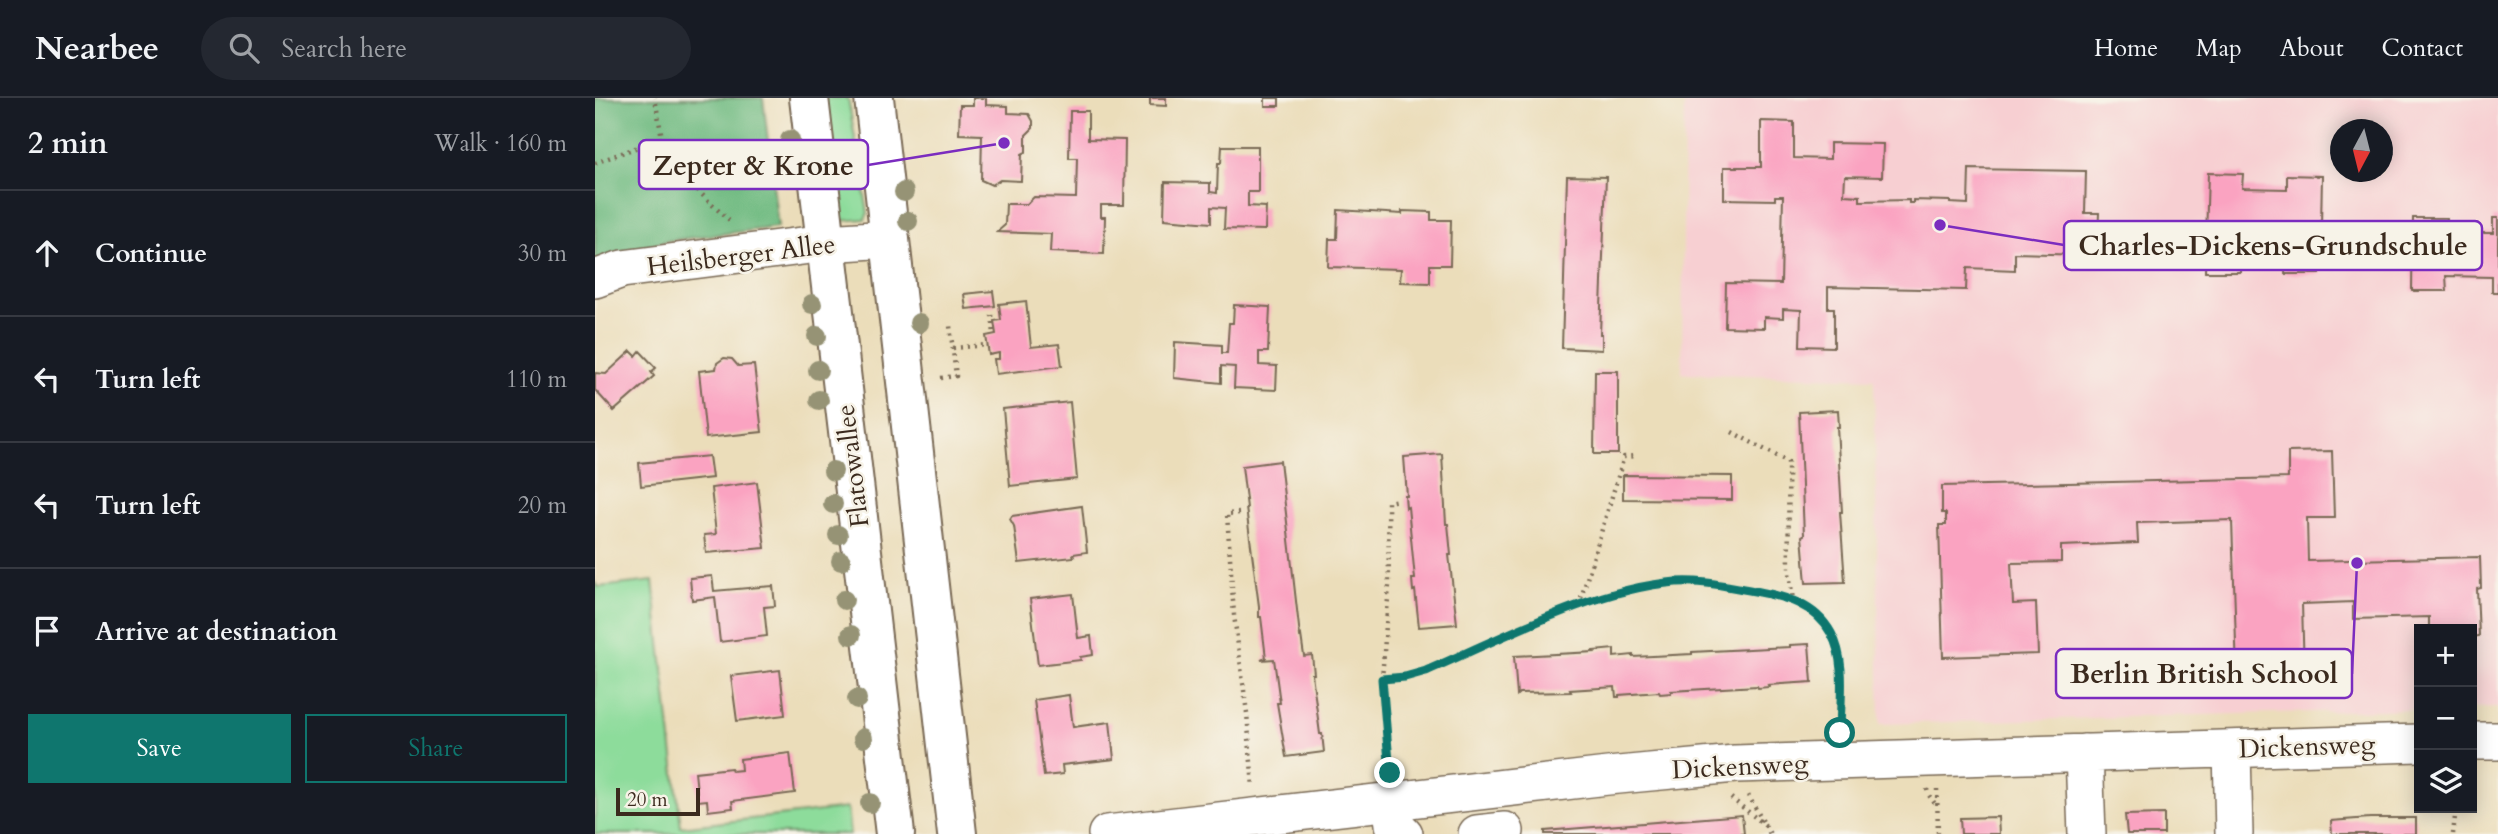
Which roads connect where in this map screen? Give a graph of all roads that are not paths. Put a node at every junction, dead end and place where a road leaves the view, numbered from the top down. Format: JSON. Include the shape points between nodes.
{"nodes":[{"id":1,"x":809,"y":98,"type":"edge"},
{"id":2,"x":874,"y":98,"type":"edge"},
{"id":3,"x":890,"y":239,"type":"junction"},
{"id":4,"x":826,"y":243,"type":"junction"},
{"id":5,"x":595,"y":279,"type":"edge"},
{"id":6,"x":2477,"y":741,"type":"edge"},
{"id":7,"x":2498,"y":741,"type":"edge"},
{"id":8,"x":2414,"y":743,"type":"edge"},
{"id":9,"x":2232,"y":749,"type":"junction"},
{"id":10,"x":2084,"y":753,"type":"junction"},
{"id":11,"x":1390,"y":787,"type":"junction"},
{"id":12,"x":895,"y":834,"type":"edge"},
{"id":13,"x":957,"y":834,"type":"edge"},
{"id":14,"x":1107,"y":834,"type":"edge"},
{"id":15,"x":1404,"y":834,"type":"edge"},
{"id":16,"x":2087,"y":834,"type":"edge"},
{"id":17,"x":2234,"y":834,"type":"edge"}],
"edges":[{"from":1,"to":4,"type":"main road","name":"Flatowallee"},
{"from":2,"to":3,"type":"main road"},
{"from":3,"to":4,"type":"street","name":"Heilsberger Allee"},
{"from":3,"to":13,"type":"main road"},
{"from":4,"to":5,"type":"street","name":"Heilsberger Allee","via":[[622,269]]},
{"from":4,"to":12,"type":"main road","name":"Flatowallee"},
{"from":6,"to":7,"type":"street"},
{"from":8,"to":9,"type":"street","name":"Dickensweg"},
{"from":9,"to":10,"type":"street","name":"Dickensweg"},
{"from":9,"to":17,"type":"street"},
{"from":10,"to":11,"type":"street","name":"Dickensweg","via":[[1735,764],[1608,776]]},
{"from":10,"to":16,"type":"street"},
{"from":11,"to":14,"type":"street","name":"Dickensweg"},
{"from":11,"to":15,"type":"street","via":[[1394,824]]}]}
